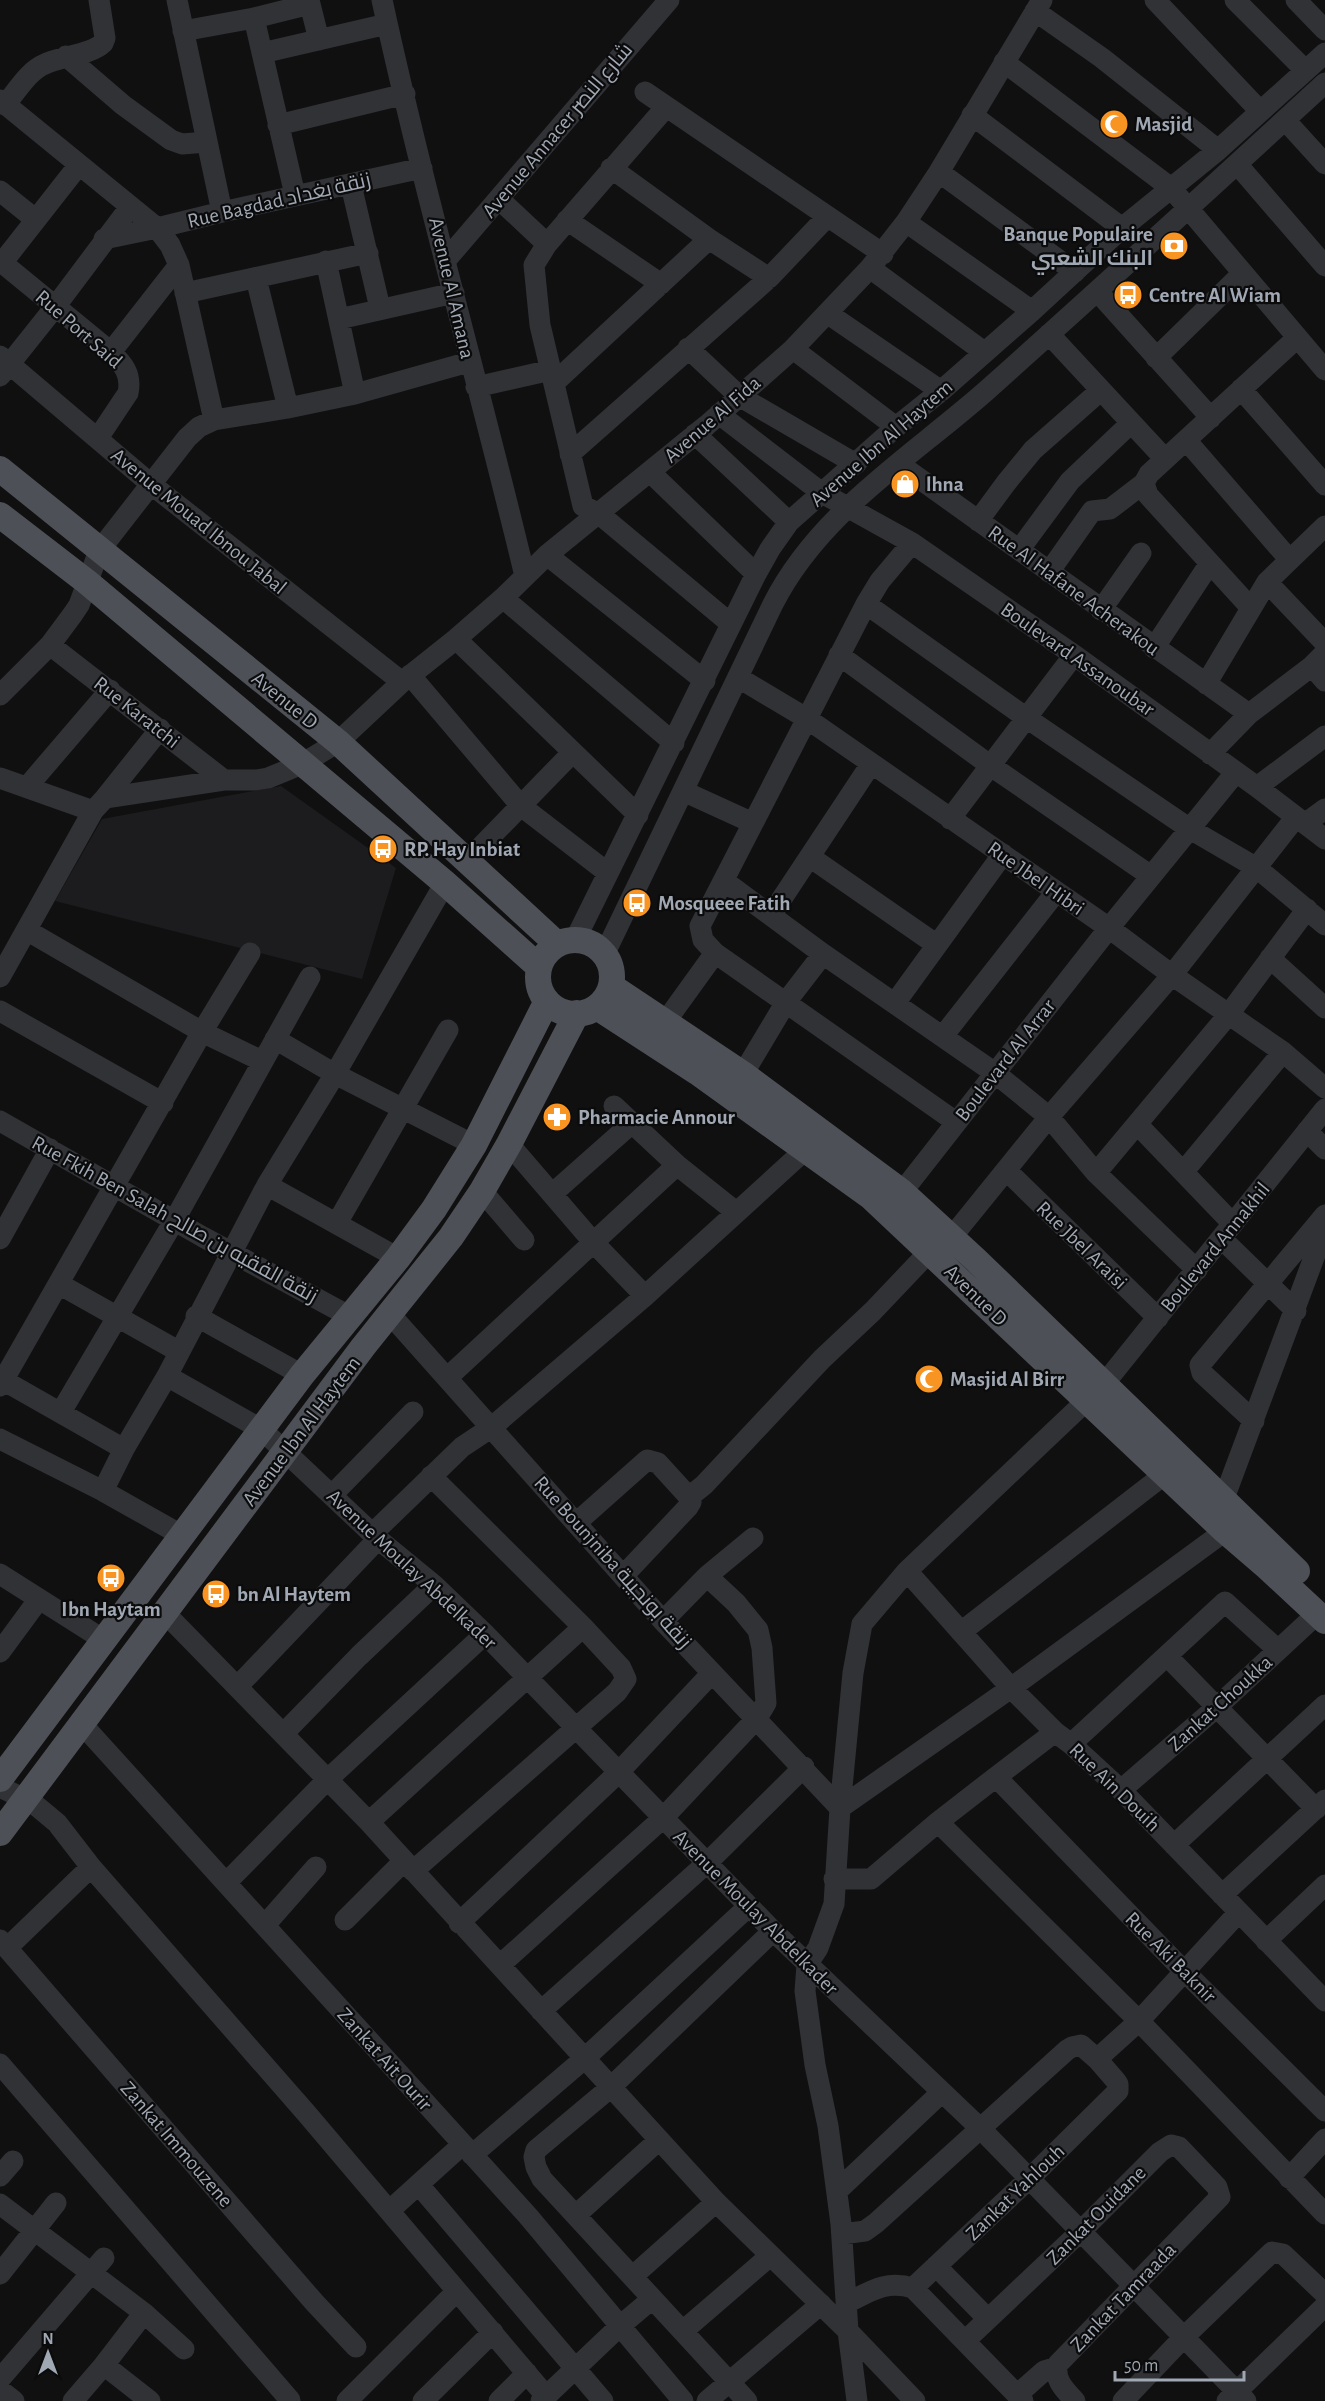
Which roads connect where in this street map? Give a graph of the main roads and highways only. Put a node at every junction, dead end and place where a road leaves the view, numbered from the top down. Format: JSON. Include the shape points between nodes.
{"nodes":[{"id":1,"x":0,"y":469,"type":"edge"},
{"id":2,"x":0,"y":516,"type":"edge"},
{"id":3,"x":566,"y":942,"type":"junction"},
{"id":4,"x":539,"y":967,"type":"junction"},
{"id":5,"x":547,"y":1001,"type":"junction"},
{"id":6,"x":595,"y":1002,"type":"junction"},
{"id":7,"x":941,"y":1245,"type":"junction"},
{"id":8,"x":1096,"y":1392,"type":"junction"},
{"id":9,"x":1322,"y":1611,"type":"edge"},
{"id":10,"x":0,"y":1779,"type":"edge"},
{"id":11,"x":0,"y":1833,"type":"edge"}],
"edges":[{"from":1,"to":3,"type":"main road","name":"Avenue D","via":[[338,742]]},
{"from":2,"to":4,"type":"main road","name":"Avenue D","via":[[87,582]]},
{"from":3,"to":4,"type":"main road","via":[[549,950]]},
{"from":3,"to":6,"type":"main road","via":[[586,942],[604,955],[612,975]]},
{"from":4,"to":5,"type":"main road","via":[[538,979]]},
{"from":5,"to":6,"type":"main road","via":[[566,1012]]},
{"from":5,"to":10,"type":"main road","name":"Avenue Ibn Al Haytem","via":[[474,1145],[434,1209],[302,1375]]},
{"from":6,"to":7,"type":"main road","name":"Avenue D"},
{"from":6,"to":7,"type":"main road","name":"Avenue D","via":[[666,1021],[742,1074],[902,1192]]},
{"from":6,"to":11,"type":"main road","name":"Avenue Ibn Al Haytem","via":[[482,1191],[450,1237]]},
{"from":7,"to":8,"type":"main road","name":"Avenue D"},
{"from":8,"to":9,"type":"main road","name":"Avenue D","via":[[1223,1501]]},
{"from":8,"to":9,"type":"main road","name":"Avenue D","via":[[1165,1474],[1225,1531]]}]}
